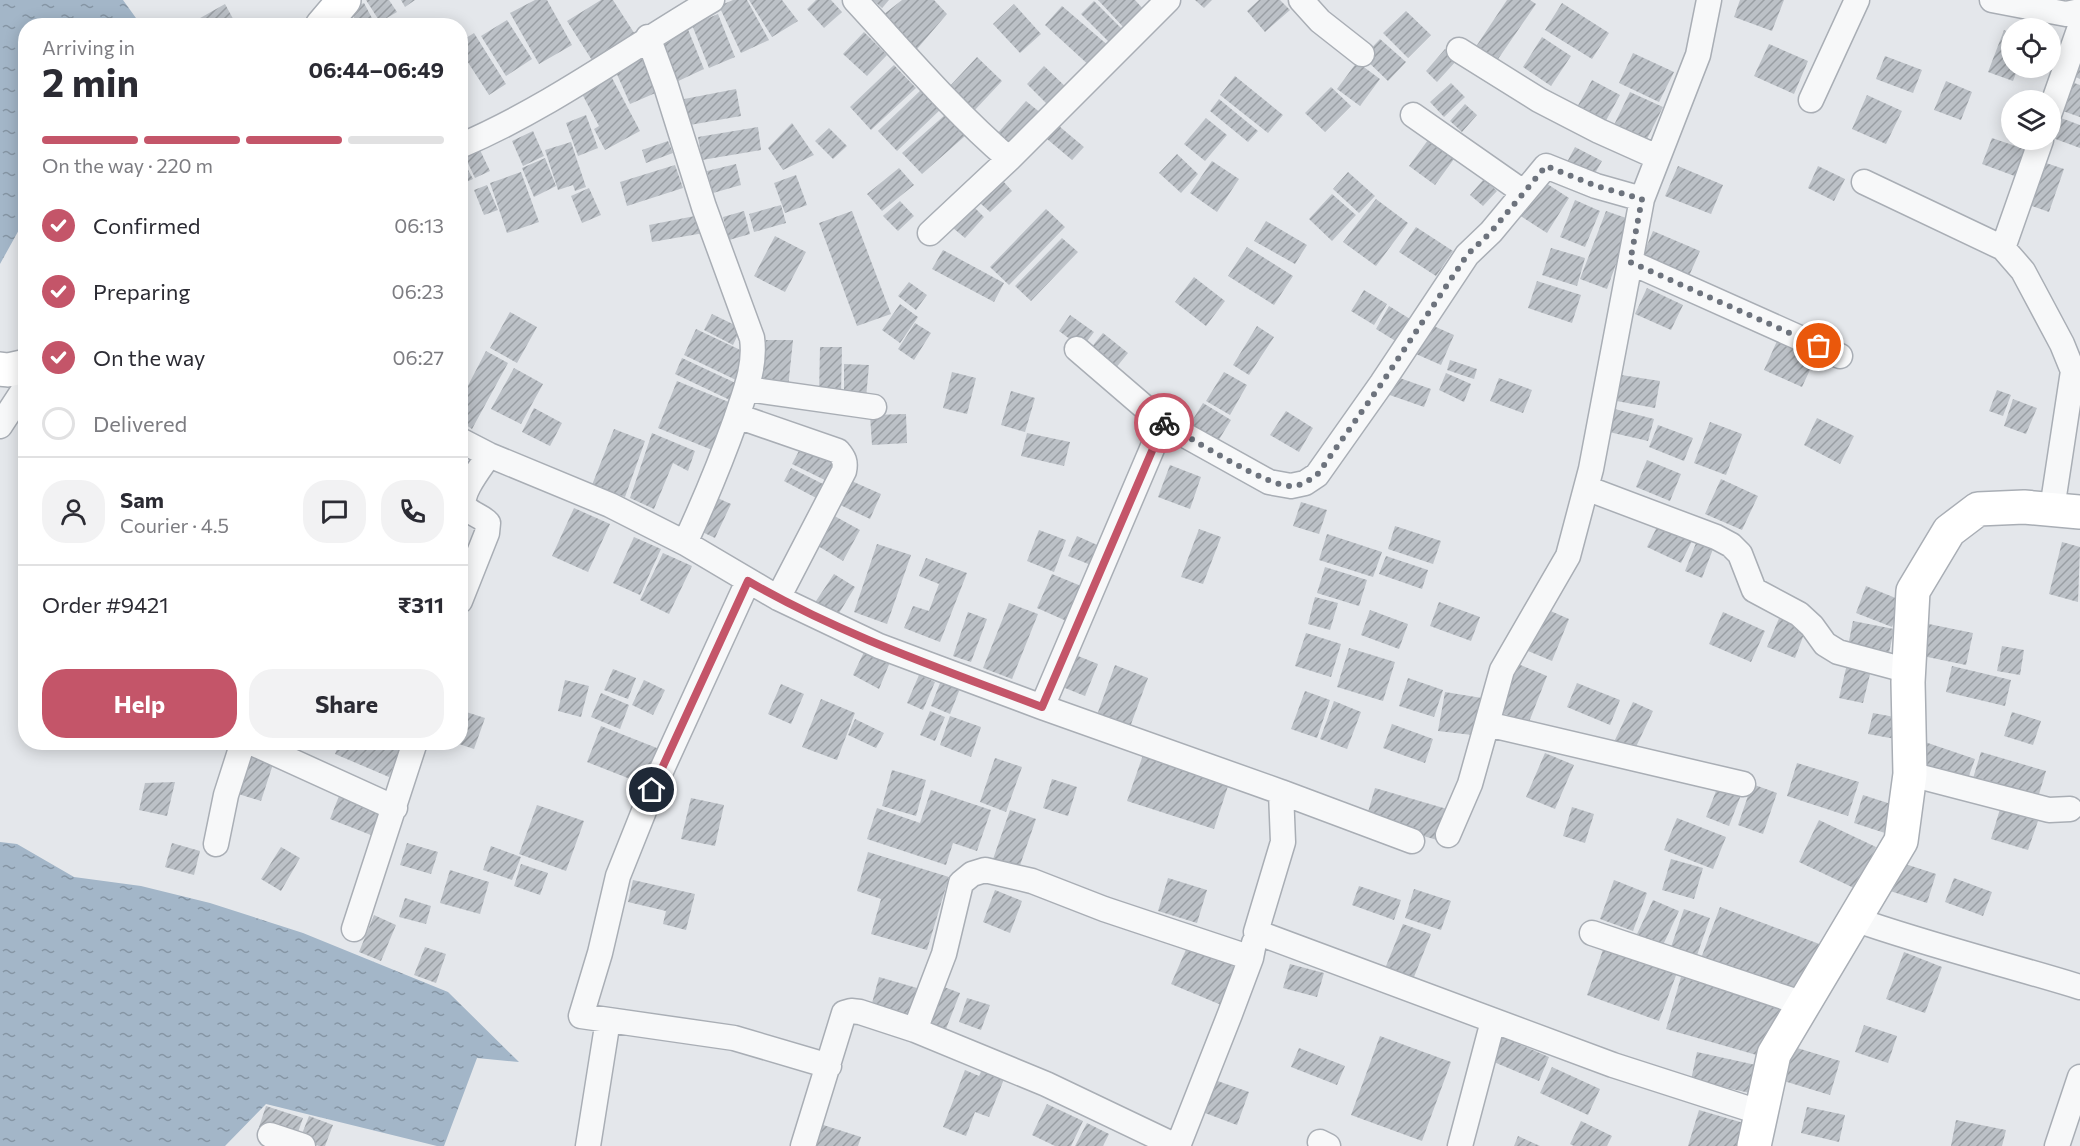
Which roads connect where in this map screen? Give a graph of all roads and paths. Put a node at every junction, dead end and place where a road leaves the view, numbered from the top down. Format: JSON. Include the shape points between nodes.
{"nodes":[{"id":1,"x":344,"y":0,"type":"edge"},
{"id":2,"x":712,"y":0,"type":"edge"},
{"id":3,"x":855,"y":0,"type":"edge"},
{"id":4,"x":1168,"y":0,"type":"edge"},
{"id":5,"x":1301,"y":0,"type":"edge"},
{"id":6,"x":1709,"y":0,"type":"edge"},
{"id":7,"x":1857,"y":0,"type":"edge"},
{"id":8,"x":1992,"y":0,"type":"edge"},
{"id":9,"x":2080,"y":10,"type":"edge"},
{"id":10,"x":329,"y":18,"type":"edge"},
{"id":11,"x":2080,"y":27,"type":"edge"},
{"id":12,"x":648,"y":38,"type":"junction"},
{"id":13,"x":1459,"y":50,"type":"dead end"},
{"id":14,"x":1362,"y":54,"type":"dead end"},
{"id":15,"x":2058,"y":90,"type":"edge"},
{"id":16,"x":1811,"y":100,"type":"dead end"},
{"id":17,"x":1413,"y":115,"type":"dead end"},
{"id":18,"x":468,"y":143,"type":"edge"},
{"id":19,"x":2037,"y":150,"type":"edge"},
{"id":20,"x":1657,"y":157,"type":"junction"},
{"id":21,"x":1009,"y":159,"type":"junction"},
{"id":22,"x":1864,"y":182,"type":"dead end"},
{"id":23,"x":1523,"y":192,"type":"junction"},
{"id":24,"x":1642,"y":199,"type":"junction"},
{"id":25,"x":930,"y":233,"type":"dead end"},
{"id":26,"x":2003,"y":248,"type":"junction"},
{"id":27,"x":1630,"y":262,"type":"junction"},
{"id":28,"x":1077,"y":349,"type":"dead end"},
{"id":29,"x":1840,"y":356,"type":"dead end"},
{"id":30,"x":18,"y":368,"type":"edge"},
{"id":31,"x":0,"y":369,"type":"edge"},
{"id":32,"x":747,"y":389,"type":"junction"},
{"id":33,"x":18,"y":398,"type":"edge"},
{"id":34,"x":874,"y":407,"type":"dead end"},
{"id":35,"x":737,"y":417,"type":"junction"},
{"id":36,"x":1163,"y":423,"type":"junction"},
{"id":37,"x":0,"y":426,"type":"edge"},
{"id":38,"x":468,"y":444,"type":"edge"},
{"id":39,"x":489,"y":455,"type":"junction"},
{"id":40,"x":1586,"y":489,"type":"junction"},
{"id":41,"x":468,"y":490,"type":"edge"},
{"id":42,"x":468,"y":509,"type":"edge"},
{"id":43,"x":2066,"y":511,"type":"edge"},
{"id":44,"x":685,"y":543,"type":"junction"},
{"id":45,"x":748,"y":581,"type":"junction"},
{"id":46,"x":468,"y":582,"type":"edge"},
{"id":47,"x":778,"y":598,"type":"junction"},
{"id":48,"x":1909,"y":671,"type":"junction"},
{"id":49,"x":1042,"y":707,"type":"junction"},
{"id":50,"x":1487,"y":724,"type":"junction"},
{"id":51,"x":240,"y":750,"type":"edge"},
{"id":52,"x":268,"y":750,"type":"edge"},
{"id":53,"x":413,"y":750,"type":"edge"},
{"id":54,"x":1910,"y":774,"type":"junction"},
{"id":55,"x":1743,"y":784,"type":"dead end"},
{"id":56,"x":1281,"y":792,"type":"junction"},
{"id":57,"x":395,"y":808,"type":"junction"},
{"id":58,"x":2070,"y":809,"type":"dead end"},
{"id":59,"x":1448,"y":835,"type":"dead end"},
{"id":60,"x":1412,"y":842,"type":"dead end"},
{"id":61,"x":216,"y":844,"type":"dead end"},
{"id":62,"x":1854,"y":919,"type":"junction"},
{"id":63,"x":354,"y":929,"type":"dead end"},
{"id":64,"x":1256,"y":932,"type":"junction"},
{"id":65,"x":1592,"y":933,"type":"dead end"},
{"id":66,"x":1251,"y":958,"type":"junction"},
{"id":67,"x":2080,"y":987,"type":"edge"},
{"id":68,"x":1804,"y":1004,"type":"junction"},
{"id":69,"x":608,"y":1020,"type":"junction"},
{"id":70,"x":1493,"y":1021,"type":"junction"},
{"id":71,"x":915,"y":1030,"type":"junction"},
{"id":72,"x":829,"y":1066,"type":"junction"},
{"id":73,"x":2080,"y":1077,"type":"edge"},
{"id":74,"x":1762,"y":1113,"type":"junction"},
{"id":75,"x":270,"y":1135,"type":"dead end"},
{"id":76,"x":303,"y":1146,"type":"edge"},
{"id":77,"x":588,"y":1146,"type":"edge"},
{"id":78,"x":803,"y":1146,"type":"edge"},
{"id":79,"x":1177,"y":1146,"type":"edge"},
{"id":80,"x":1460,"y":1146,"type":"edge"},
{"id":81,"x":1754,"y":1146,"type":"edge"},
{"id":82,"x":2057,"y":1146,"type":"edge"}],
"edges":[{"from":1,"to":10,"type":"street"},
{"from":2,"to":12,"type":"street"},
{"from":3,"to":21,"type":"street","via":[[944,98]]},
{"from":4,"to":21,"type":"street"},
{"from":5,"to":14,"type":"street","via":[[1320,21]]},
{"from":6,"to":20,"type":"street","via":[[1698,55]]},
{"from":7,"to":16,"type":"street"},
{"from":8,"to":9,"type":"street","via":[[2066,14]]},
{"from":11,"to":15,"type":"street"},
{"from":12,"to":18,"type":"street","via":[[587,80]]},
{"from":12,"to":32,"type":"street","via":[[752,338],[753,360]]},
{"from":13,"to":20,"type":"street","via":[[1539,100]]},
{"from":17,"to":23,"type":"street"},
{"from":19,"to":26,"type":"street"},
{"from":20,"to":24,"type":"street"},
{"from":21,"to":25,"type":"street"},
{"from":22,"to":26,"type":"street"},
{"from":23,"to":24,"type":"street","via":[[1546,166]]},
{"from":23,"to":36,"type":"street","via":[[1467,255],[1317,475],[1305,483],[1291,486],[1269,482]]},
{"from":24,"to":27,"type":"street"},
{"from":26,"to":43,"type":"street","via":[[2023,271],[2073,371]]},
{"from":27,"to":29,"type":"street"},
{"from":27,"to":40,"type":"street"},
{"from":28,"to":36,"type":"street"},
{"from":30,"to":31,"type":"street"},
{"from":32,"to":34,"type":"street"},
{"from":32,"to":35,"type":"street"},
{"from":33,"to":37,"type":"street"},
{"from":35,"to":44,"type":"street"},
{"from":35,"to":47,"type":"street","via":[[838,451],[845,464]]},
{"from":36,"to":49,"type":"street"},
{"from":38,"to":39,"type":"street"},
{"from":39,"to":41,"type":"street"},
{"from":39,"to":44,"type":"street","via":[[609,505]]},
{"from":40,"to":48,"type":"street","via":[[1731,545],[1740,554],[1754,590],[1807,621],[1825,644],[1838,652]]},
{"from":40,"to":50,"type":"street","via":[[1568,556],[1502,670]]},
{"from":42,"to":46,"type":"street","via":[[488,524]]},
{"from":43,"to":48,"type":"street","via":[[2024,507],[1978,509],[1949,531],[1913,591]]},
{"from":44,"to":45,"type":"street"},
{"from":45,"to":47,"type":"street"},
{"from":45,"to":69,"type":"street","via":[[652,790],[618,876],[581,1016]]},
{"from":47,"to":49,"type":"street","via":[[879,646]]},
{"from":48,"to":54,"type":"street"},
{"from":49,"to":56,"type":"street"},
{"from":50,"to":55,"type":"street"},
{"from":50,"to":59,"type":"street","via":[[1470,784]]},
{"from":51,"to":61,"type":"street"},
{"from":52,"to":57,"type":"street"},
{"from":53,"to":57,"type":"street"},
{"from":54,"to":58,"type":"street","via":[[2049,810]]},
{"from":54,"to":62,"type":"street","via":[[1901,841]]},
{"from":56,"to":60,"type":"street"},
{"from":56,"to":64,"type":"street","via":[[1283,842]]},
{"from":57,"to":63,"type":"street"},
{"from":62,"to":67,"type":"street"},
{"from":62,"to":68,"type":"street"},
{"from":64,"to":66,"type":"street"},
{"from":64,"to":70,"type":"street"},
{"from":65,"to":68,"type":"street"},
{"from":66,"to":71,"type":"street","via":[[1032,881],[985,870],[961,883],[944,954]]},
{"from":66,"to":79,"type":"street"},
{"from":68,"to":74,"type":"street","via":[[1774,1054]]},
{"from":69,"to":72,"type":"street","via":[[734,1038]]},
{"from":69,"to":77,"type":"street"},
{"from":70,"to":74,"type":"street"},
{"from":70,"to":80,"type":"street"},
{"from":71,"to":72,"type":"street","via":[[860,1012],[844,1013]]},
{"from":71,"to":79,"type":"street","via":[[1046,1084]]},
{"from":72,"to":78,"type":"street"},
{"from":73,"to":82,"type":"street"},
{"from":74,"to":81,"type":"street"},
{"from":75,"to":76,"type":"street"}]}
